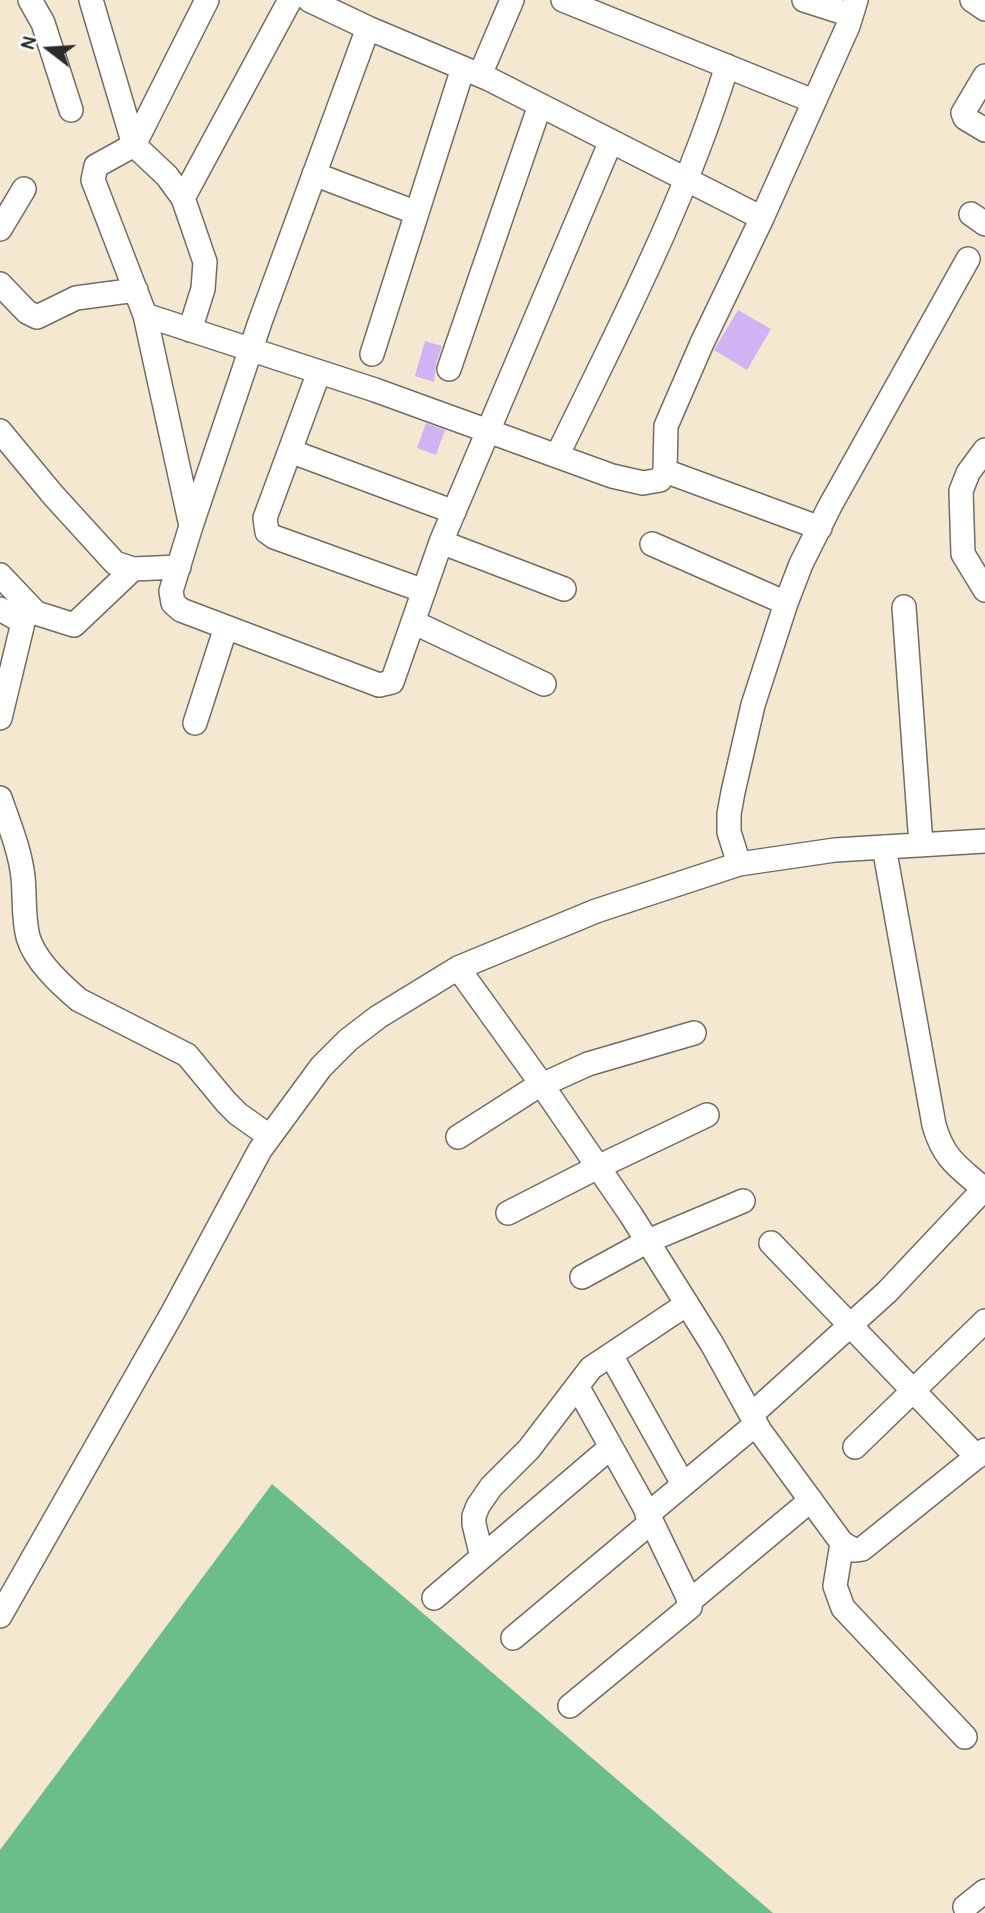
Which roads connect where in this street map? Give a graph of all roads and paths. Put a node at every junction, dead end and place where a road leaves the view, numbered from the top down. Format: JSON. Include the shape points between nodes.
{"nodes":[{"id":1,"x":30,"y":0,"type":"edge"},
{"id":2,"x":91,"y":0,"type":"edge"},
{"id":3,"x":207,"y":0,"type":"edge"},
{"id":4,"x":290,"y":0,"type":"edge"},
{"id":5,"x":309,"y":0,"type":"edge"},
{"id":6,"x":512,"y":0,"type":"edge"},
{"id":7,"x":563,"y":0,"type":"edge"},
{"id":8,"x":804,"y":0,"type":"edge"},
{"id":9,"x":972,"y":0,"type":"edge"},
{"id":10,"x":854,"y":8,"type":"edge"},
{"id":11,"x":985,"y":9,"type":"edge"},
{"id":12,"x":368,"y":28,"type":"junction"},
{"id":13,"x":727,"y":66,"type":"junction"},
{"id":14,"x":471,"y":71,"type":"junction"},
{"id":15,"x":984,"y":81,"type":"edge"},
{"id":16,"x":814,"y":101,"type":"junction"},
{"id":17,"x":540,"y":105,"type":"junction"},
{"id":18,"x":71,"y":110,"type":"dead end"},
{"id":19,"x":985,"y":130,"type":"edge"},
{"id":20,"x":611,"y":141,"type":"junction"},
{"id":21,"x":134,"y":145,"type":"junction"},
{"id":22,"x":314,"y":174,"type":"junction"},
{"id":23,"x":687,"y":180,"type":"junction"},
{"id":24,"x":24,"y":189,"type":"dead end"},
{"id":25,"x":183,"y":198,"type":"junction"},
{"id":26,"x":418,"y":213,"type":"junction"},
{"id":27,"x":762,"y":218,"type":"junction"},
{"id":28,"x":0,"y":229,"type":"edge"},
{"id":29,"x":968,"y":259,"type":"dead end"},
{"id":30,"x":0,"y":284,"type":"edge"},
{"id":31,"x":136,"y":290,"type":"junction"},
{"id":32,"x":145,"y":315,"type":"junction"},
{"id":33,"x":190,"y":330,"type":"junction"},
{"id":34,"x":250,"y":349,"type":"junction"},
{"id":35,"x":372,"y":354,"type":"dead end"},
{"id":36,"x":449,"y":369,"type":"dead end"},
{"id":37,"x":319,"y":372,"type":"junction"},
{"id":38,"x":0,"y":431,"type":"edge"},
{"id":39,"x":488,"y":431,"type":"junction"},
{"id":40,"x":985,"y":450,"type":"edge"},
{"id":41,"x":290,"y":451,"type":"junction"},
{"id":42,"x":558,"y":456,"type":"junction"},
{"id":43,"x":665,"y":471,"type":"junction"},
{"id":44,"x":454,"y":512,"type":"junction"},
{"id":45,"x":191,"y":526,"type":"junction"},
{"id":46,"x":820,"y":528,"type":"junction"},
{"id":47,"x":441,"y":542,"type":"junction"},
{"id":48,"x":652,"y":544,"type":"dead end"},
{"id":49,"x":179,"y":567,"type":"junction"},
{"id":50,"x":133,"y":569,"type":"junction"},
{"id":51,"x":0,"y":575,"type":"edge"},
{"id":52,"x":564,"y":589,"type":"dead end"},
{"id":53,"x":424,"y":590,"type":"junction"},
{"id":54,"x":985,"y":590,"type":"edge"},
{"id":55,"x":786,"y":603,"type":"junction"},
{"id":56,"x":904,"y":607,"type":"dead end"},
{"id":57,"x":0,"y":609,"type":"edge"},
{"id":58,"x":25,"y":614,"type":"junction"},
{"id":59,"x":413,"y":622,"type":"junction"},
{"id":60,"x":226,"y":626,"type":"junction"},
{"id":61,"x":544,"y":684,"type":"dead end"},
{"id":62,"x":0,"y":718,"type":"edge"},
{"id":63,"x":195,"y":723,"type":"dead end"},
{"id":64,"x":0,"y":798,"type":"edge"},
{"id":65,"x":985,"y":841,"type":"edge"},
{"id":66,"x":921,"y":845,"type":"junction"},
{"id":67,"x":884,"y":847,"type":"junction"},
{"id":68,"x":738,"y":864,"type":"junction"},
{"id":69,"x":458,"y":968,"type":"junction"},
{"id":70,"x":694,"y":1033,"type":"dead end"},
{"id":71,"x":542,"y":1085,"type":"junction"},
{"id":72,"x":707,"y":1115,"type":"dead end"},
{"id":73,"x":270,"y":1136,"type":"junction"},
{"id":74,"x":458,"y":1137,"type":"dead end"},
{"id":75,"x":598,"y":1167,"type":"junction"},
{"id":76,"x":985,"y":1190,"type":"edge"},
{"id":77,"x":743,"y":1201,"type":"dead end"},
{"id":78,"x":508,"y":1213,"type":"dead end"},
{"id":79,"x":648,"y":1241,"type":"junction"},
{"id":80,"x":771,"y":1243,"type":"dead end"},
{"id":81,"x":582,"y":1277,"type":"dead end"},
{"id":82,"x":687,"y":1304,"type":"junction"},
{"id":83,"x":985,"y":1321,"type":"edge"},
{"id":84,"x":849,"y":1326,"type":"junction"},
{"id":85,"x":611,"y":1355,"type":"junction"},
{"id":86,"x":577,"y":1386,"type":"junction"},
{"id":87,"x":912,"y":1390,"type":"junction"},
{"id":88,"x":754,"y":1419,"type":"junction"},
{"id":89,"x":611,"y":1447,"type":"junction"},
{"id":90,"x":855,"y":1447,"type":"dead end"},
{"id":91,"x":981,"y":1454,"type":"edge"},
{"id":92,"x":683,"y":1484,"type":"junction"},
{"id":93,"x":811,"y":1500,"type":"junction"},
{"id":94,"x":649,"y":1519,"type":"junction"},
{"id":95,"x":842,"y":1543,"type":"junction"},
{"id":96,"x":482,"y":1557,"type":"junction"},
{"id":97,"x":433,"y":1598,"type":"dead end"},
{"id":98,"x":690,"y":1601,"type":"junction"},
{"id":99,"x":0,"y":1616,"type":"edge"},
{"id":100,"x":513,"y":1638,"type":"dead end"},
{"id":101,"x":570,"y":1706,"type":"dead end"},
{"id":102,"x":965,"y":1737,"type":"dead end"},
{"id":103,"x":985,"y":1891,"type":"edge"},
{"id":104,"x":965,"y":1907,"type":"dead end"}],
"edges":[{"from":1,"to":18,"type":"street","via":[[43,23]]},
{"from":2,"to":21,"type":"street"},
{"from":3,"to":21,"type":"street"},
{"from":4,"to":25,"type":"street"},
{"from":5,"to":12,"type":"street"},
{"from":6,"to":14,"type":"street"},
{"from":7,"to":13,"type":"street"},
{"from":8,"to":10,"type":"street"},
{"from":9,"to":11,"type":"street"},
{"from":10,"to":16,"type":"street"},
{"from":12,"to":14,"type":"street"},
{"from":12,"to":22,"type":"street"},
{"from":13,"to":16,"type":"street"},
{"from":13,"to":23,"type":"street"},
{"from":14,"to":17,"type":"street"},
{"from":14,"to":26,"type":"street"},
{"from":15,"to":19,"type":"street","via":[[963,113]]},
{"from":16,"to":27,"type":"street"},
{"from":17,"to":20,"type":"street"},
{"from":17,"to":36,"type":"street"},
{"from":20,"to":23,"type":"street"},
{"from":20,"to":39,"type":"street"},
{"from":21,"to":25,"type":"street"},
{"from":21,"to":31,"type":"street","via":[[96,166],[93,180]]},
{"from":22,"to":26,"type":"street"},
{"from":22,"to":34,"type":"street"},
{"from":23,"to":27,"type":"street"},
{"from":23,"to":42,"type":"street"},
{"from":24,"to":28,"type":"street"},
{"from":25,"to":33,"type":"street","via":[[205,262],[203,289]]},
{"from":26,"to":35,"type":"street"},
{"from":27,"to":43,"type":"street","via":[[666,426]]},
{"from":29,"to":46,"type":"street"},
{"from":30,"to":31,"type":"street","via":[[37,317],[76,298]]},
{"from":31,"to":32,"type":"street"},
{"from":32,"to":33,"type":"street"},
{"from":32,"to":45,"type":"street"},
{"from":33,"to":34,"type":"street"},
{"from":34,"to":37,"type":"street"},
{"from":34,"to":45,"type":"street"},
{"from":37,"to":39,"type":"street"},
{"from":37,"to":41,"type":"street"},
{"from":38,"to":50,"type":"street","via":[[115,563]]},
{"from":39,"to":42,"type":"street"},
{"from":39,"to":44,"type":"street"},
{"from":40,"to":54,"type":"street","via":[[961,491],[963,554]]},
{"from":41,"to":44,"type":"street"},
{"from":41,"to":53,"type":"street","via":[[265,518],[267,532]]},
{"from":42,"to":43,"type":"street","via":[[643,483],[660,480]]},
{"from":43,"to":46,"type":"street"},
{"from":44,"to":47,"type":"street"},
{"from":45,"to":49,"type":"street"},
{"from":46,"to":55,"type":"street"},
{"from":47,"to":52,"type":"street"},
{"from":47,"to":53,"type":"street"},
{"from":48,"to":55,"type":"street"},
{"from":49,"to":50,"type":"street"},
{"from":49,"to":60,"type":"street","via":[[171,591],[173,603],[180,610]]},
{"from":50,"to":58,"type":"street","via":[[74,625]]},
{"from":51,"to":58,"type":"street"},
{"from":53,"to":59,"type":"street"},
{"from":55,"to":68,"type":"street","via":[[754,705],[731,803],[729,832]]},
{"from":56,"to":66,"type":"street"},
{"from":57,"to":58,"type":"street"},
{"from":58,"to":62,"type":"street"},
{"from":59,"to":60,"type":"street","via":[[396,675],[386,685]]},
{"from":59,"to":61,"type":"street"},
{"from":60,"to":63,"type":"street"},
{"from":64,"to":73,"type":"street","via":[[18,852],[25,918],[37,955],[79,1000],[187,1055],[232,1108]]},
{"from":65,"to":66,"type":"street"},
{"from":66,"to":67,"type":"street"},
{"from":67,"to":68,"type":"street"},
{"from":67,"to":76,"type":"street","via":[[939,1143],[946,1156]]},
{"from":68,"to":69,"type":"street","via":[[596,911]]},
{"from":69,"to":71,"type":"street"},
{"from":69,"to":73,"type":"street","via":[[348,1040],[321,1067]]},
{"from":70,"to":71,"type":"street","via":[[588,1064]]},
{"from":71,"to":74,"type":"street"},
{"from":71,"to":75,"type":"street"},
{"from":72,"to":75,"type":"street"},
{"from":73,"to":99,"type":"street"},
{"from":75,"to":78,"type":"street"},
{"from":75,"to":79,"type":"street"},
{"from":76,"to":84,"type":"street"},
{"from":77,"to":79,"type":"street"},
{"from":79,"to":81,"type":"street"},
{"from":79,"to":82,"type":"street"},
{"from":80,"to":84,"type":"street"},
{"from":82,"to":85,"type":"street"},
{"from":82,"to":88,"type":"street"},
{"from":83,"to":87,"type":"street"},
{"from":84,"to":87,"type":"street"},
{"from":84,"to":88,"type":"street"},
{"from":85,"to":86,"type":"street"},
{"from":85,"to":92,"type":"street"},
{"from":86,"to":89,"type":"street"},
{"from":86,"to":96,"type":"street","via":[[478,1506],[474,1524]]},
{"from":87,"to":90,"type":"street"},
{"from":87,"to":91,"type":"street"},
{"from":88,"to":92,"type":"street"},
{"from":88,"to":93,"type":"street"},
{"from":89,"to":94,"type":"street"},
{"from":89,"to":96,"type":"street"},
{"from":91,"to":95,"type":"street","via":[[862,1549]]},
{"from":92,"to":94,"type":"street"},
{"from":93,"to":95,"type":"street"},
{"from":93,"to":98,"type":"street"},
{"from":94,"to":98,"type":"street"},
{"from":94,"to":100,"type":"street"},
{"from":95,"to":102,"type":"street","via":[[835,1586],[843,1608]]},
{"from":96,"to":97,"type":"street"},
{"from":98,"to":101,"type":"street","via":[[685,1612]]},
{"from":103,"to":104,"type":"street"}]}
